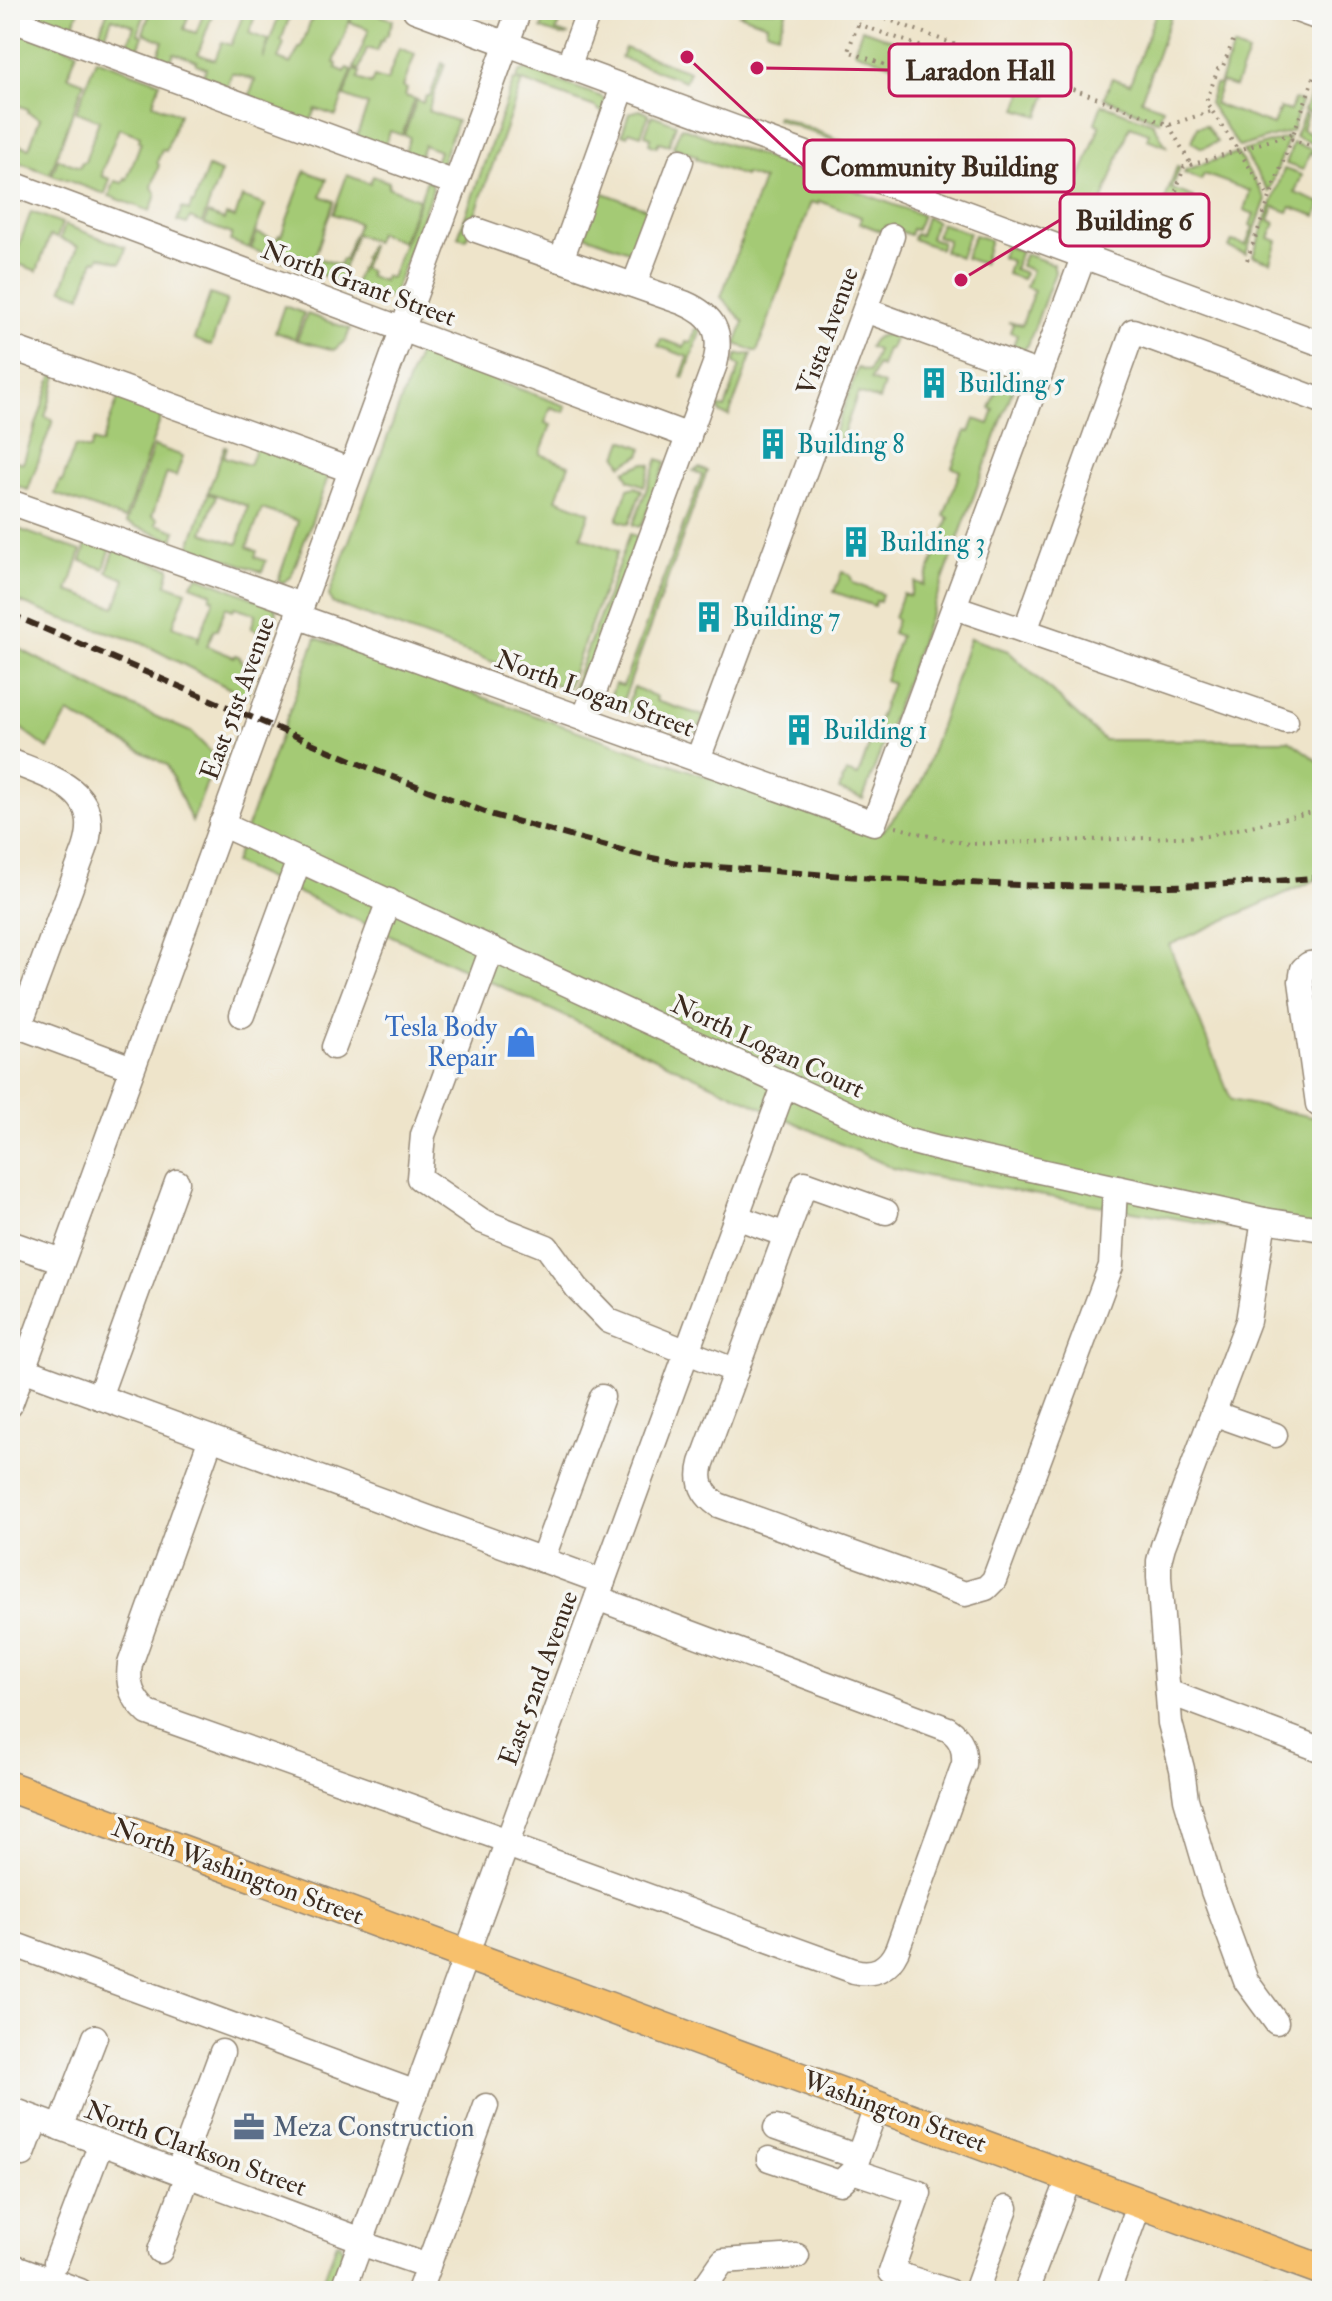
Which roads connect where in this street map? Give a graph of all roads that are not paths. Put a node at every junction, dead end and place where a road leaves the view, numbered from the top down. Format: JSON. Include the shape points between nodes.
{"nodes":[{"id":1,"x":415,"y":10,"type":"edge"},
{"id":2,"x":519,"y":10,"type":"edge"},
{"id":3,"x":589,"y":10,"type":"edge"},
{"id":4,"x":10,"y":19,"type":"edge"},
{"id":5,"x":506,"y":44,"type":"junction"},
{"id":6,"x":568,"y":67,"type":"junction"},
{"id":7,"x":623,"y":87,"type":"junction"},
{"id":8,"x":681,"y":161,"type":"dead end"},
{"id":9,"x":10,"y":183,"type":"edge"},
{"id":10,"x":455,"y":183,"type":"junction"},
{"id":11,"x":476,"y":230,"type":"dead end"},
{"id":12,"x":892,"y":236,"type":"dead end"},
{"id":13,"x":1084,"y":255,"type":"junction"},
{"id":14,"x":561,"y":260,"type":"junction"},
{"id":15,"x":634,"y":285,"type":"junction"},
{"id":16,"x":865,"y":310,"type":"junction"},
{"id":17,"x":402,"y":329,"type":"junction"},
{"id":18,"x":1322,"y":344,"type":"edge"},
{"id":19,"x":10,"y":347,"type":"edge"},
{"id":20,"x":1040,"y":374,"type":"junction"},
{"id":21,"x":1322,"y":401,"type":"edge"},
{"id":22,"x":689,"y":436,"type":"junction"},
{"id":23,"x":350,"y":470,"type":"junction"},
{"id":24,"x":10,"y":502,"type":"edge"},
{"id":25,"x":954,"y":607,"type":"junction"},
{"id":26,"x":299,"y":610,"type":"junction"},
{"id":27,"x":1025,"y":631,"type":"junction"},
{"id":28,"x":584,"y":719,"type":"junction"},
{"id":29,"x":1286,"y":721,"type":"dead end"},
{"id":30,"x":698,"y":759,"type":"junction"},
{"id":31,"x":10,"y":761,"type":"edge"},
{"id":32,"x":221,"y":824,"type":"junction"},
{"id":33,"x":299,"y":860,"type":"junction"},
{"id":34,"x":389,"y":901,"type":"junction"},
{"id":35,"x":492,"y":949,"type":"junction"},
{"id":36,"x":1322,"y":962,"type":"edge"},
{"id":37,"x":242,"y":1015,"type":"dead end"},
{"id":38,"x":14,"y":1025,"type":"edge"},
{"id":39,"x":334,"y":1047,"type":"dead end"},
{"id":40,"x":132,"y":1068,"type":"junction"},
{"id":41,"x":785,"y":1084,"type":"junction"},
{"id":42,"x":1322,"y":1107,"type":"edge"},
{"id":43,"x":177,"y":1182,"type":"dead end"},
{"id":44,"x":1115,"y":1188,"type":"junction"},
{"id":45,"x":886,"y":1212,"type":"dead end"},
{"id":46,"x":736,"y":1217,"type":"junction"},
{"id":47,"x":1264,"y":1220,"type":"junction"},
{"id":48,"x":1322,"y":1229,"type":"edge"},
{"id":49,"x":786,"y":1235,"type":"junction"},
{"id":50,"x":10,"y":1243,"type":"edge"},
{"id":51,"x":62,"y":1261,"type":"junction"},
{"id":52,"x":687,"y":1353,"type":"junction"},
{"id":53,"x":23,"y":1369,"type":"junction"},
{"id":54,"x":736,"y":1371,"type":"junction"},
{"id":55,"x":99,"y":1397,"type":"junction"},
{"id":56,"x":602,"y":1397,"type":"dead end"},
{"id":57,"x":10,"y":1405,"type":"edge"},
{"id":58,"x":1213,"y":1413,"type":"junction"},
{"id":59,"x":1275,"y":1435,"type":"dead end"},
{"id":60,"x":211,"y":1438,"type":"junction"},
{"id":61,"x":542,"y":1560,"type":"junction"},
{"id":62,"x":600,"y":1590,"type":"junction"},
{"id":63,"x":1168,"y":1692,"type":"junction"},
{"id":64,"x":1322,"y":1750,"type":"edge"},
{"id":65,"x":10,"y":1787,"type":"edge"},
{"id":66,"x":507,"y":1843,"type":"junction"},
{"id":67,"x":10,"y":1943,"type":"edge"},
{"id":68,"x":467,"y":1955,"type":"junction"},
{"id":69,"x":1276,"y":2022,"type":"dead end"},
{"id":70,"x":95,"y":2037,"type":"dead end"},
{"id":71,"x":222,"y":2052,"type":"dead end"},
{"id":72,"x":416,"y":2093,"type":"junction"},
{"id":73,"x":877,"y":2105,"type":"junction"},
{"id":74,"x":486,"y":2106,"type":"dead end"},
{"id":75,"x":10,"y":2109,"type":"edge"},
{"id":76,"x":36,"y":2119,"type":"junction"},
{"id":77,"x":60,"y":2128,"type":"junction"},
{"id":78,"x":776,"y":2128,"type":"dead end"},
{"id":79,"x":101,"y":2143,"type":"junction"},
{"id":80,"x":23,"y":2154,"type":"dead end"},
{"id":81,"x":769,"y":2159,"type":"dead end"},
{"id":82,"x":856,"y":2164,"type":"junction"},
{"id":83,"x":183,"y":2173,"type":"junction"},
{"id":84,"x":1070,"y":2176,"type":"junction"},
{"id":85,"x":1140,"y":2202,"type":"junction"},
{"id":86,"x":1006,"y":2208,"type":"dead end"},
{"id":87,"x":361,"y":2242,"type":"junction"},
{"id":88,"x":160,"y":2251,"type":"dead end"},
{"id":89,"x":797,"y":2256,"type":"dead end"},
{"id":90,"x":56,"y":2262,"type":"dead end"},
{"id":91,"x":10,"y":2265,"type":"edge"},
{"id":92,"x":428,"y":2266,"type":"junction"},
{"id":93,"x":1322,"y":2270,"type":"edge"},
{"id":94,"x":80,"y":2291,"type":"edge"},
{"id":95,"x":343,"y":2291,"type":"edge"},
{"id":96,"x":419,"y":2291,"type":"edge"},
{"id":97,"x":702,"y":2291,"type":"edge"},
{"id":98,"x":948,"y":2291,"type":"edge"},
{"id":99,"x":976,"y":2291,"type":"edge"},
{"id":100,"x":1026,"y":2291,"type":"edge"},
{"id":101,"x":1108,"y":2291,"type":"edge"}],
"edges":[{"from":1,"to":5,"type":"street"},
{"from":2,"to":5,"type":"street","name":"East 51st Avenue"},
{"from":3,"to":6,"type":"street"},
{"from":4,"to":10,"type":"street"},
{"from":5,"to":6,"type":"street"},
{"from":5,"to":10,"type":"street","name":"East 51st Avenue"},
{"from":6,"to":7,"type":"street"},
{"from":7,"to":13,"type":"street"},
{"from":7,"to":14,"type":"street"},
{"from":8,"to":15,"type":"street"},
{"from":9,"to":17,"type":"street","name":"North Grant Street"},
{"from":10,"to":17,"type":"street","name":"East 51st Avenue"},
{"from":11,"to":14,"type":"street"},
{"from":12,"to":16,"type":"street","name":"Vista Avenue"},
{"from":13,"to":18,"type":"street"},
{"from":13,"to":20,"type":"street"},
{"from":14,"to":15,"type":"street"},
{"from":15,"to":22,"type":"street","via":[[698,309],[717,332],[715,364]]},
{"from":16,"to":20,"type":"street"},
{"from":16,"to":30,"type":"street","name":"Vista Avenue"},
{"from":17,"to":22,"type":"street","name":"North Grant Street"},
{"from":17,"to":23,"type":"street","name":"East 51st Avenue"},
{"from":19,"to":23,"type":"street"},
{"from":20,"to":25,"type":"street"},
{"from":21,"to":27,"type":"street","via":[[1133,331]]},
{"from":22,"to":28,"type":"street"},
{"from":23,"to":26,"type":"street","name":"East 51st Avenue"},
{"from":24,"to":26,"type":"street","name":"North Logan Street"},
{"from":25,"to":27,"type":"street"},
{"from":25,"to":30,"type":"street","name":"North Logan Street","via":[[874,823]]},
{"from":26,"to":28,"type":"street","name":"North Logan Street"},
{"from":26,"to":32,"type":"street","name":"East 51st Avenue"},
{"from":27,"to":29,"type":"street"},
{"from":28,"to":30,"type":"street","name":"North Logan Street"},
{"from":31,"to":38,"type":"street","via":[[73,789],[90,818],[85,849]]},
{"from":32,"to":33,"type":"street","name":"North Logan Court"},
{"from":32,"to":40,"type":"street","name":"East 51st Avenue"},
{"from":33,"to":34,"type":"street","name":"North Logan Court"},
{"from":33,"to":37,"type":"street"},
{"from":34,"to":35,"type":"street","name":"North Logan Court"},
{"from":34,"to":39,"type":"street"},
{"from":35,"to":41,"type":"street","name":"North Logan Court"},
{"from":35,"to":52,"type":"street","via":[[423,1135],[419,1178],[482,1221],[547,1247],[609,1321]]},
{"from":36,"to":42,"type":"street","via":[[1303,969],[1301,981]]},
{"from":38,"to":40,"type":"street"},
{"from":40,"to":51,"type":"street","name":"East 51st Avenue"},
{"from":41,"to":44,"type":"street","name":"North Logan Court","via":[[905,1140]]},
{"from":41,"to":46,"type":"street","name":"East 52nd Avenue"},
{"from":43,"to":55,"type":"street"},
{"from":44,"to":47,"type":"street","name":"North Logan Court"},
{"from":44,"to":54,"type":"street","via":[[1111,1266],[998,1570],[986,1588],[955,1591],[709,1500],[699,1472]]},
{"from":45,"to":49,"type":"street","via":[[805,1183]]},
{"from":46,"to":49,"type":"street"},
{"from":46,"to":52,"type":"street","name":"East 52nd Avenue"},
{"from":47,"to":48,"type":"street","name":"North Logan Court"},
{"from":47,"to":58,"type":"street","via":[[1248,1321]]},
{"from":49,"to":54,"type":"street"},
{"from":50,"to":51,"type":"street"},
{"from":51,"to":53,"type":"street","name":"East 51st Avenue"},
{"from":52,"to":54,"type":"street"},
{"from":52,"to":62,"type":"street","name":"East 52nd Avenue"},
{"from":53,"to":55,"type":"street"},
{"from":53,"to":57,"type":"street","name":"East 51st Avenue"},
{"from":55,"to":60,"type":"street"},
{"from":56,"to":61,"type":"street"},
{"from":58,"to":59,"type":"street"},
{"from":58,"to":63,"type":"street","via":[[1159,1561]]},
{"from":60,"to":61,"type":"street"},
{"from":60,"to":66,"type":"street","via":[[130,1664],[128,1678],[138,1704],[148,1713]]},
{"from":61,"to":62,"type":"street"},
{"from":62,"to":66,"type":"street","name":"East 52nd Avenue"},
{"from":62,"to":66,"type":"street","via":[[956,1735],[964,1764],[897,1950],[885,1968],[864,1974]]},
{"from":63,"to":64,"type":"street"},
{"from":63,"to":69,"type":"street","via":[[1186,1799],[1213,1891],[1246,1981]]},
{"from":65,"to":68,"type":"main road","name":"North Washington Street"},
{"from":66,"to":68,"type":"street","name":"East 52nd Avenue"},
{"from":67,"to":72,"type":"street"},
{"from":68,"to":72,"type":"street","name":"East 52nd Avenue"},
{"from":68,"to":73,"type":"main road","name":"Washington Street"},
{"from":70,"to":77,"type":"street"},
{"from":71,"to":83,"type":"street"},
{"from":72,"to":87,"type":"street","name":"East 52nd Avenue"},
{"from":73,"to":82,"type":"street"},
{"from":73,"to":84,"type":"main road","name":"Washington Street"},
{"from":74,"to":92,"type":"street"},
{"from":75,"to":76,"type":"street","name":"North Clarkson Street"},
{"from":76,"to":77,"type":"street","name":"North Clarkson Street"},
{"from":76,"to":80,"type":"street"},
{"from":77,"to":79,"type":"street","name":"North Clarkson Street"},
{"from":78,"to":82,"type":"street"},
{"from":79,"to":83,"type":"street","name":"North Clarkson Street"},
{"from":79,"to":90,"type":"street"},
{"from":81,"to":82,"type":"street","via":[[840,2183]]},
{"from":82,"to":98,"type":"street","via":[[919,2193],[891,2272]]},
{"from":83,"to":87,"type":"street","name":"North Clarkson Street"},
{"from":83,"to":88,"type":"street"},
{"from":84,"to":85,"type":"main road","name":"Washington Street"},
{"from":84,"to":100,"type":"street"},
{"from":85,"to":93,"type":"main road","name":"Washington Street"},
{"from":85,"to":101,"type":"street"},
{"from":86,"to":99,"type":"street"},
{"from":87,"to":92,"type":"street","name":"North Clarkson Street"},
{"from":87,"to":95,"type":"street","name":"East 52nd Avenue"},
{"from":89,"to":97,"type":"street","via":[[723,2261]]},
{"from":91,"to":94,"type":"street"},
{"from":92,"to":96,"type":"street"}]}
